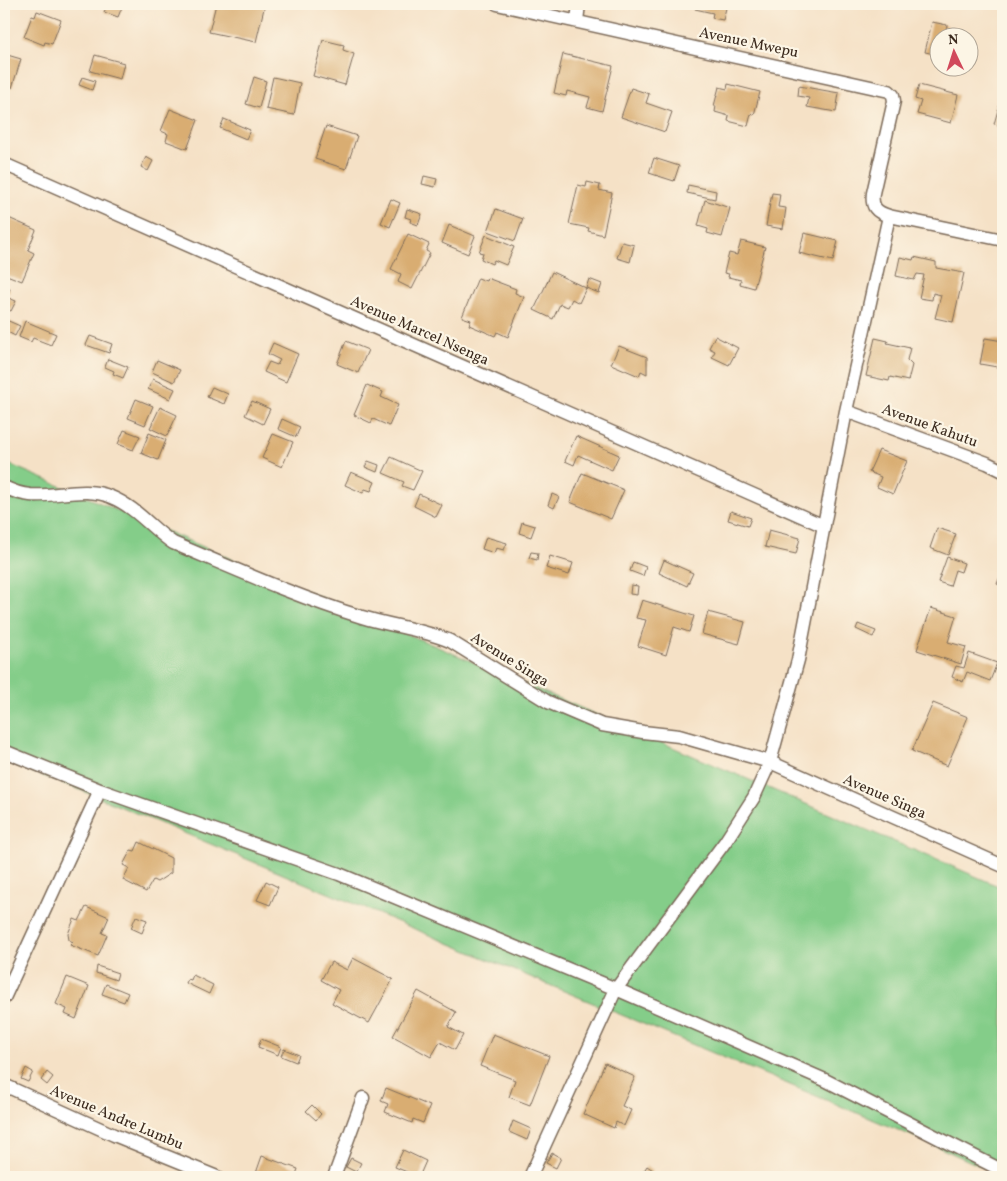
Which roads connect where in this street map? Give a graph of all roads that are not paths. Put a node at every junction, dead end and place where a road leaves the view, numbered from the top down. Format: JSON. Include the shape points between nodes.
{"nodes":[{"id":1,"x":497,"y":4,"type":"edge"},
{"id":2,"x":579,"y":4,"type":"edge"},
{"id":3,"x":577,"y":21,"type":"junction"},
{"id":4,"x":4,"y":164,"type":"edge"},
{"id":5,"x":889,"y":216,"type":"junction"},
{"id":6,"x":1003,"y":240,"type":"edge"},
{"id":7,"x":846,"y":411,"type":"junction"},
{"id":8,"x":1003,"y":471,"type":"edge"},
{"id":9,"x":4,"y":487,"type":"edge"},
{"id":10,"x":824,"y":526,"type":"junction"},
{"id":11,"x":4,"y":752,"type":"edge"},
{"id":12,"x":770,"y":762,"type":"junction"},
{"id":13,"x":100,"y":790,"type":"junction"},
{"id":14,"x":1003,"y":866,"type":"edge"},
{"id":15,"x":616,"y":989,"type":"junction"},
{"id":16,"x":4,"y":998,"type":"edge"},
{"id":17,"x":4,"y":1085,"type":"edge"},
{"id":18,"x":363,"y":1098,"type":"dead end"},
{"id":19,"x":1003,"y":1171,"type":"edge"},
{"id":20,"x":217,"y":1177,"type":"edge"},
{"id":21,"x":334,"y":1177,"type":"edge"},
{"id":22,"x":530,"y":1177,"type":"edge"}],
"edges":[{"from":1,"to":3,"type":"street","name":"Avenue Mwepu"},
{"from":2,"to":3,"type":"street"},
{"from":3,"to":5,"type":"street","name":"Avenue Mwepu","via":[[889,90],[893,95],[893,110],[872,200],[874,209]]},
{"from":4,"to":10,"type":"street","name":"Avenue Marcel Nsenga"},
{"from":5,"to":6,"type":"street"},
{"from":5,"to":7,"type":"street"},
{"from":7,"to":8,"type":"street","name":"Avenue Kahutu"},
{"from":7,"to":10,"type":"street"},
{"from":9,"to":12,"type":"street","name":"Avenue Singa","via":[[29,495],[94,492],[110,496],[146,519],[173,544],[362,617],[450,641],[548,702],[602,725],[679,736]]},
{"from":10,"to":12,"type":"street","via":[[798,660]]},
{"from":11,"to":13,"type":"street"},
{"from":12,"to":14,"type":"street","name":"Avenue Singa"},
{"from":12,"to":15,"type":"street","via":[[754,797],[725,842]]},
{"from":13,"to":15,"type":"street","via":[[339,874]]},
{"from":13,"to":16,"type":"street"},
{"from":15,"to":19,"type":"street","via":[[824,1080]]},
{"from":15,"to":22,"type":"street"},
{"from":17,"to":20,"type":"street","name":"Avenue Andre Lumbu"},
{"from":18,"to":21,"type":"street"}]}
